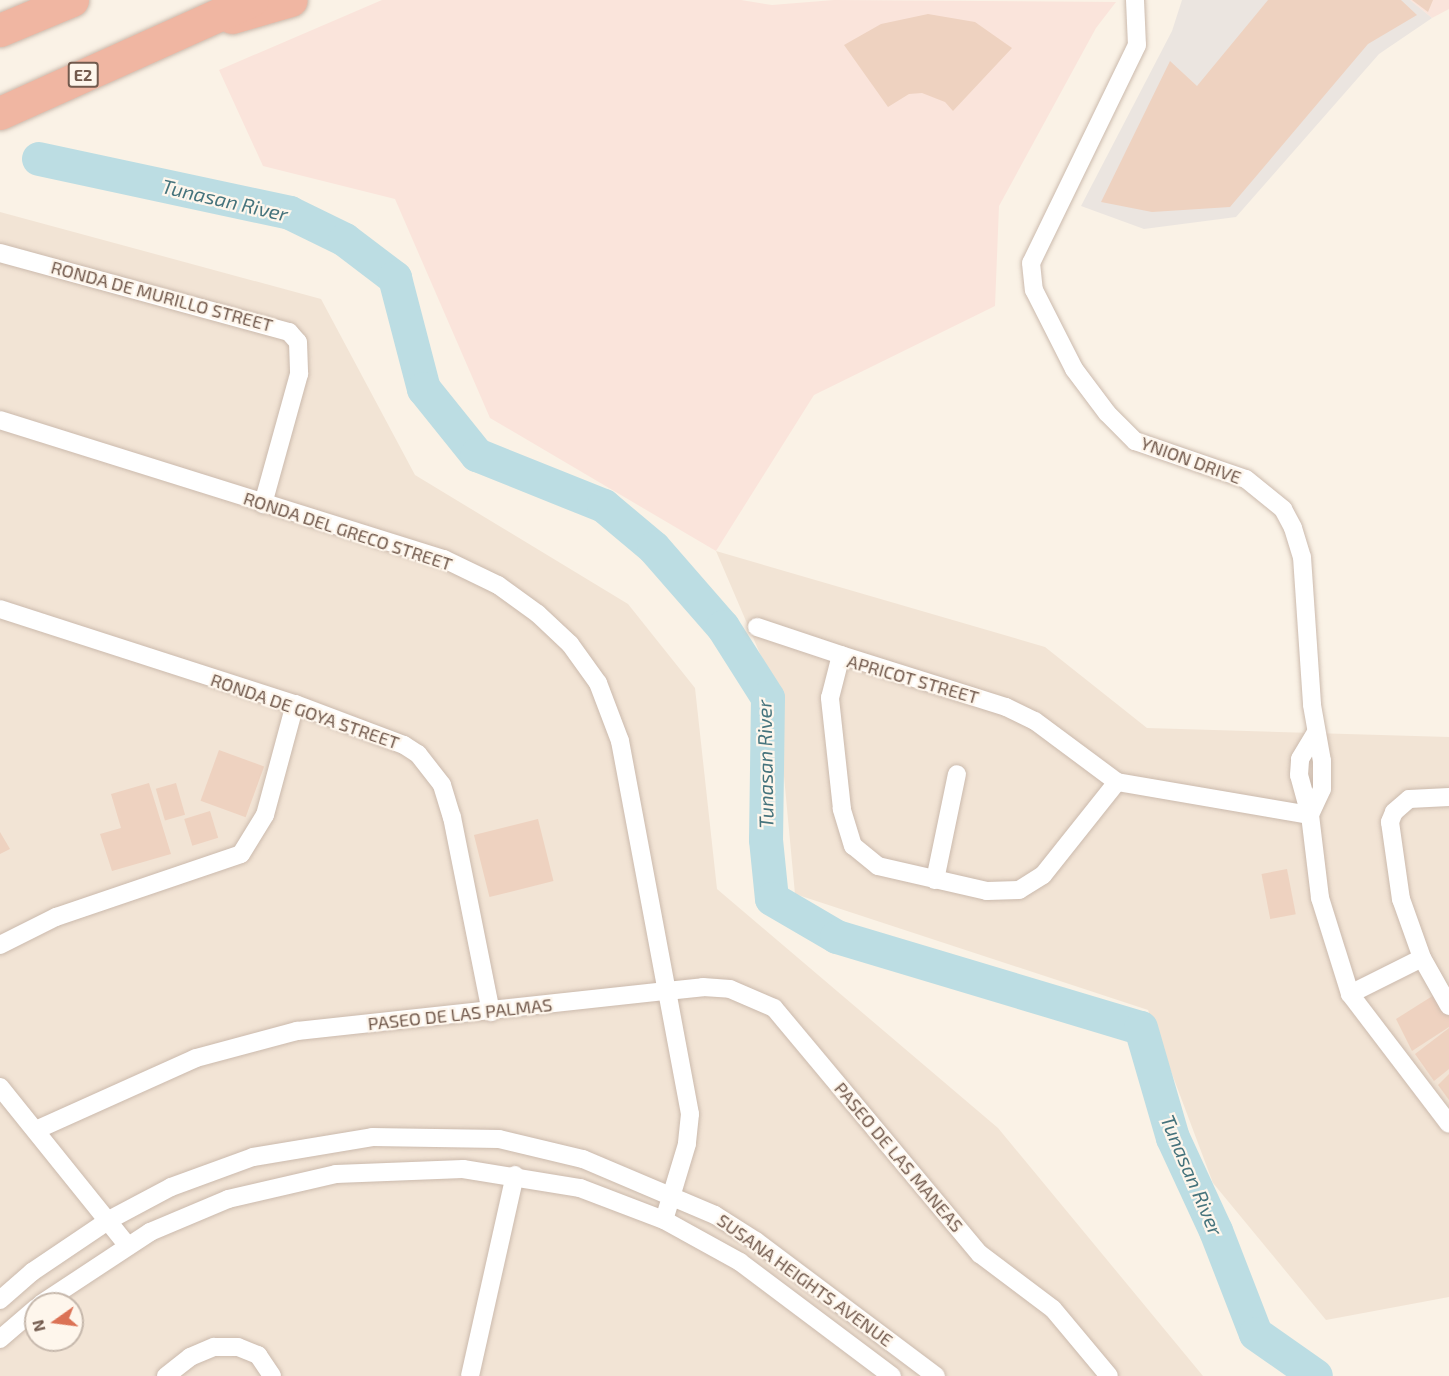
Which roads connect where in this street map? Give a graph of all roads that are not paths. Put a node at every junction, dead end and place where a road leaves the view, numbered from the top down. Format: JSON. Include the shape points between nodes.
{"nodes":[{"id":1,"x":39,"y":0,"type":"edge"},
{"id":2,"x":72,"y":0,"type":"edge"},
{"id":3,"x":252,"y":0,"type":"edge"},
{"id":4,"x":291,"y":0,"type":"edge"},
{"id":5,"x":1135,"y":0,"type":"edge"},
{"id":6,"x":0,"y":21,"type":"edge"},
{"id":7,"x":0,"y":30,"type":"edge"},
{"id":8,"x":167,"y":36,"type":"junction"},
{"id":9,"x":0,"y":113,"type":"edge"},
{"id":10,"x":0,"y":253,"type":"edge"},
{"id":11,"x":0,"y":420,"type":"edge"},
{"id":12,"x":263,"y":504,"type":"junction"},
{"id":13,"x":0,"y":609,"type":"edge"},
{"id":14,"x":757,"y":627,"type":"dead end"},
{"id":15,"x":841,"y":655,"type":"junction"},
{"id":16,"x":295,"y":704,"type":"junction"},
{"id":17,"x":1316,"y":732,"type":"junction"},
{"id":18,"x":957,"y":774,"type":"dead end"},
{"id":19,"x":1117,"y":782,"type":"junction"},
{"id":20,"x":1449,"y":797,"type":"edge"},
{"id":21,"x":1310,"y":815,"type":"junction"},
{"id":22,"x":935,"y":880,"type":"junction"},
{"id":23,"x":0,"y":945,"type":"edge"},
{"id":24,"x":1422,"y":958,"type":"junction"},
{"id":25,"x":668,"y":991,"type":"junction"},
{"id":26,"x":1350,"y":994,"type":"junction"},
{"id":27,"x":1449,"y":1006,"type":"edge"},
{"id":28,"x":491,"y":1012,"type":"junction"},
{"id":29,"x":0,"y":1087,"type":"edge"},
{"id":30,"x":1449,"y":1124,"type":"edge"},
{"id":31,"x":36,"y":1130,"type":"junction"},
{"id":32,"x":515,"y":1175,"type":"junction"},
{"id":33,"x":672,"y":1194,"type":"junction"},
{"id":34,"x":110,"y":1220,"type":"junction"},
{"id":35,"x":664,"y":1220,"type":"junction"},
{"id":36,"x":128,"y":1246,"type":"junction"},
{"id":37,"x":59,"y":1292,"type":"edge"},
{"id":38,"x":0,"y":1300,"type":"edge"},
{"id":39,"x":24,"y":1318,"type":"edge"},
{"id":40,"x":0,"y":1339,"type":"edge"},
{"id":41,"x":166,"y":1376,"type":"edge"},
{"id":42,"x":272,"y":1376,"type":"edge"},
{"id":43,"x":470,"y":1376,"type":"edge"},
{"id":44,"x":892,"y":1376,"type":"edge"},
{"id":45,"x":936,"y":1376,"type":"edge"},
{"id":46,"x":1109,"y":1376,"type":"edge"}],
"edges":[{"from":1,"to":6,"type":"highway"},
{"from":2,"to":7,"type":"highway"},
{"from":3,"to":8,"type":"highway","number":"E2"},
{"from":4,"to":8,"type":"highway"},
{"from":5,"to":17,"type":"street","name":"YNION DRIVE","via":[[1137,45],[1031,263],[1034,290],[1074,369],[1107,413],[1135,441],[1246,479],[1283,509],[1302,556]]},
{"from":8,"to":9,"type":"highway","number":"E2"},
{"from":10,"to":12,"type":"street","name":"RONDA DE MURILLO STREET","via":[[289,332],[298,342],[299,374]]},
{"from":11,"to":12,"type":"street","name":"RONDA DEL GRECO STREET"},
{"from":12,"to":25,"type":"street","name":"RONDA DEL GRECO STREET","via":[[444,559],[498,585],[570,644],[598,682],[620,741]]},
{"from":13,"to":16,"type":"street","name":"RONDA DE GOYA STREET"},
{"from":14,"to":15,"type":"street"},
{"from":15,"to":19,"type":"street","name":"APRICOT STREET","via":[[1006,707],[1035,721]]},
{"from":15,"to":22,"type":"street","name":"APRICOT STREET","via":[[830,698],[846,830],[863,858]]},
{"from":16,"to":23,"type":"street","via":[[265,815],[241,854],[56,917]]},
{"from":16,"to":28,"type":"street","name":"RONDA DE GOYA STREET","via":[[404,745],[430,765],[442,785],[452,817]]},
{"from":17,"to":21,"type":"street","name":"YNION DRIVE","via":[[1322,789]]},
{"from":17,"to":21,"type":"street","via":[[1300,759],[1299,775]]},
{"from":18,"to":22,"type":"street"},
{"from":19,"to":21,"type":"street","name":"APRICOT STREET"},
{"from":19,"to":22,"type":"street","name":"APRICOT STREET","via":[[1031,885],[1002,892]]},
{"from":20,"to":24,"type":"street","via":[[1418,797],[1401,804],[1390,822],[1401,899]]},
{"from":21,"to":26,"type":"street","via":[[1320,898]]},
{"from":24,"to":26,"type":"street"},
{"from":24,"to":27,"type":"street"},
{"from":25,"to":28,"type":"street","name":"PASEO DE LAS PALMAS"},
{"from":25,"to":33,"type":"street","via":[[690,1114],[687,1144]]},
{"from":25,"to":46,"type":"street","name":"PASEO DE LAS MANEAS","via":[[730,989],[774,1008],[980,1254],[1053,1309]]},
{"from":26,"to":30,"type":"street"},
{"from":28,"to":31,"type":"street","name":"PASEO DE LAS PALMAS","via":[[297,1031],[244,1043],[195,1058]]},
{"from":29,"to":31,"type":"street"},
{"from":31,"to":34,"type":"street"},
{"from":32,"to":35,"type":"street","name":"SUSANA HEIGHTS AVENUE","via":[[580,1188]]},
{"from":32,"to":36,"type":"street","name":"SUSANA HEIGHTS AVENUE","via":[[420,1168],[336,1174],[228,1199],[186,1214]]},
{"from":32,"to":43,"type":"street"},
{"from":33,"to":34,"type":"street","name":"SUSANA HEIGHTS AVENUE","via":[[583,1159],[499,1139],[372,1137],[253,1157],[171,1187]]},
{"from":33,"to":35,"type":"street"},
{"from":33,"to":45,"type":"street","name":"SUSANA HEIGHTS AVENUE","via":[[756,1240]]},
{"from":34,"to":36,"type":"street"},
{"from":34,"to":38,"type":"street","name":"SUSANA HEIGHTS AVENUE","via":[[32,1272]]},
{"from":35,"to":44,"type":"street","name":"SUSANA HEIGHTS AVENUE","via":[[740,1262]]},
{"from":36,"to":37,"type":"street","name":"SUSANA HEIGHTS AVENUE"},
{"from":39,"to":40,"type":"street"},
{"from":41,"to":42,"type":"street","via":[[206,1350],[238,1347],[258,1355]]}]}
